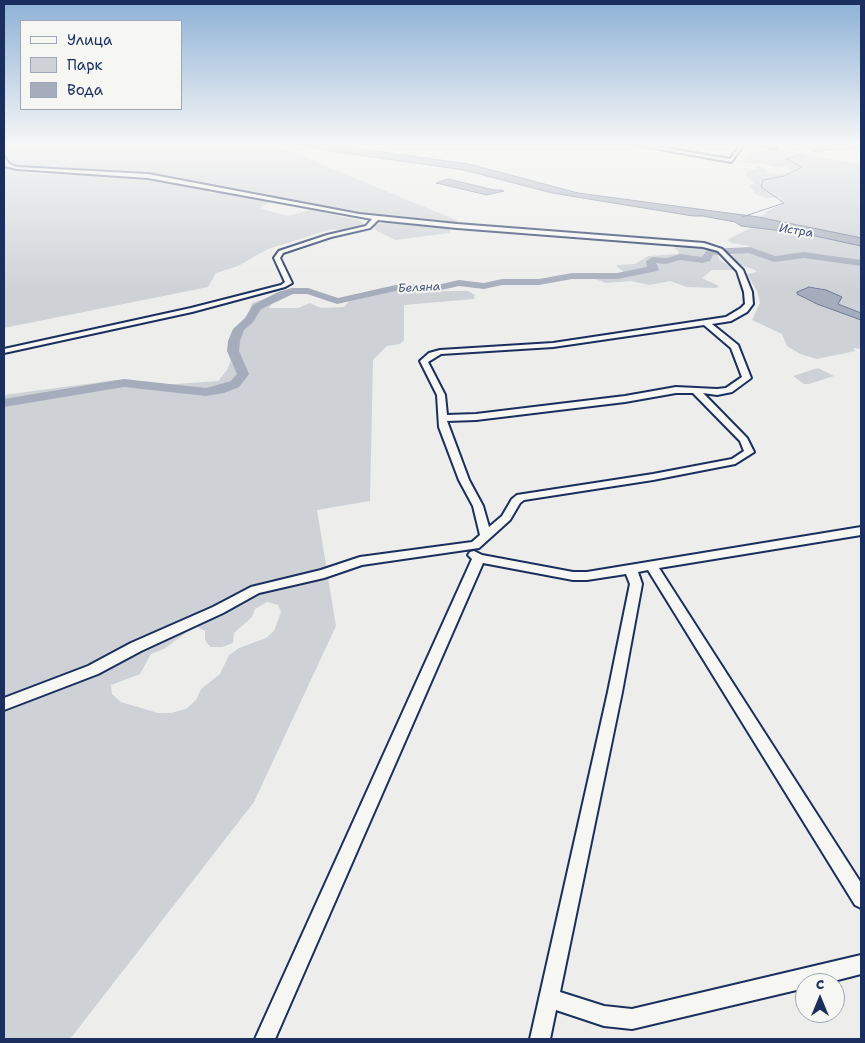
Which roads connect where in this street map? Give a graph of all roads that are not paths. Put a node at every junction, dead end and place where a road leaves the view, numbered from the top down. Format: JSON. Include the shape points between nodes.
{"nodes":[{"id":1,"x":244,"y":194,"type":"edge"},
{"id":2,"x":376,"y":218,"type":"junction"},
{"id":3,"x":707,"y":323,"type":"junction"},
{"id":4,"x":4,"y":351,"type":"edge"},
{"id":5,"x":695,"y":390,"type":"junction"},
{"id":6,"x":442,"y":418,"type":"junction"},
{"id":7,"x":861,"y":531,"type":"edge"},
{"id":8,"x":486,"y":536,"type":"junction"},
{"id":9,"x":465,"y":547,"type":"junction"},
{"id":10,"x":478,"y":558,"type":"junction"},
{"id":11,"x":651,"y":566,"type":"junction"},
{"id":12,"x":631,"y":570,"type":"junction"},
{"id":13,"x":4,"y":704,"type":"edge"},
{"id":14,"x":861,"y":899,"type":"edge"},
{"id":15,"x":861,"y":965,"type":"edge"},
{"id":16,"x":549,"y":998,"type":"junction"},
{"id":17,"x":265,"y":1039,"type":"edge"},
{"id":18,"x":540,"y":1039,"type":"edge"}],
"edges":[{"from":1,"to":2,"type":"street"},
{"from":2,"to":3,"type":"street","via":[[704,245],[722,252],[740,270],[749,304],[735,317]]},
{"from":2,"to":4,"type":"street","via":[[368,227],[281,252],[277,258],[289,283],[283,286],[192,310]]},
{"from":3,"to":5,"type":"street","via":[[735,346],[747,378],[730,390]]},
{"from":3,"to":6,"type":"street","via":[[554,345],[432,355],[424,361],[441,395]]},
{"from":5,"to":6,"type":"street","via":[[476,417]]},
{"from":5,"to":8,"type":"street","via":[[744,440],[748,452],[735,461],[521,497],[506,518]]},
{"from":6,"to":8,"type":"street","via":[[464,480],[478,506]]},
{"from":7,"to":11,"type":"street"},
{"from":8,"to":9,"type":"street","via":[[475,545]]},
{"from":9,"to":10,"type":"street"},
{"from":9,"to":13,"type":"street","via":[[360,561],[324,574],[255,590],[93,670]]},
{"from":10,"to":12,"type":"street","via":[[573,576]]},
{"from":10,"to":17,"type":"street"},
{"from":11,"to":12,"type":"street"},
{"from":11,"to":14,"type":"street"},
{"from":12,"to":16,"type":"street","via":[[636,584]]},
{"from":15,"to":16,"type":"street","via":[[632,1018],[604,1016]]},
{"from":16,"to":18,"type":"street"}]}
